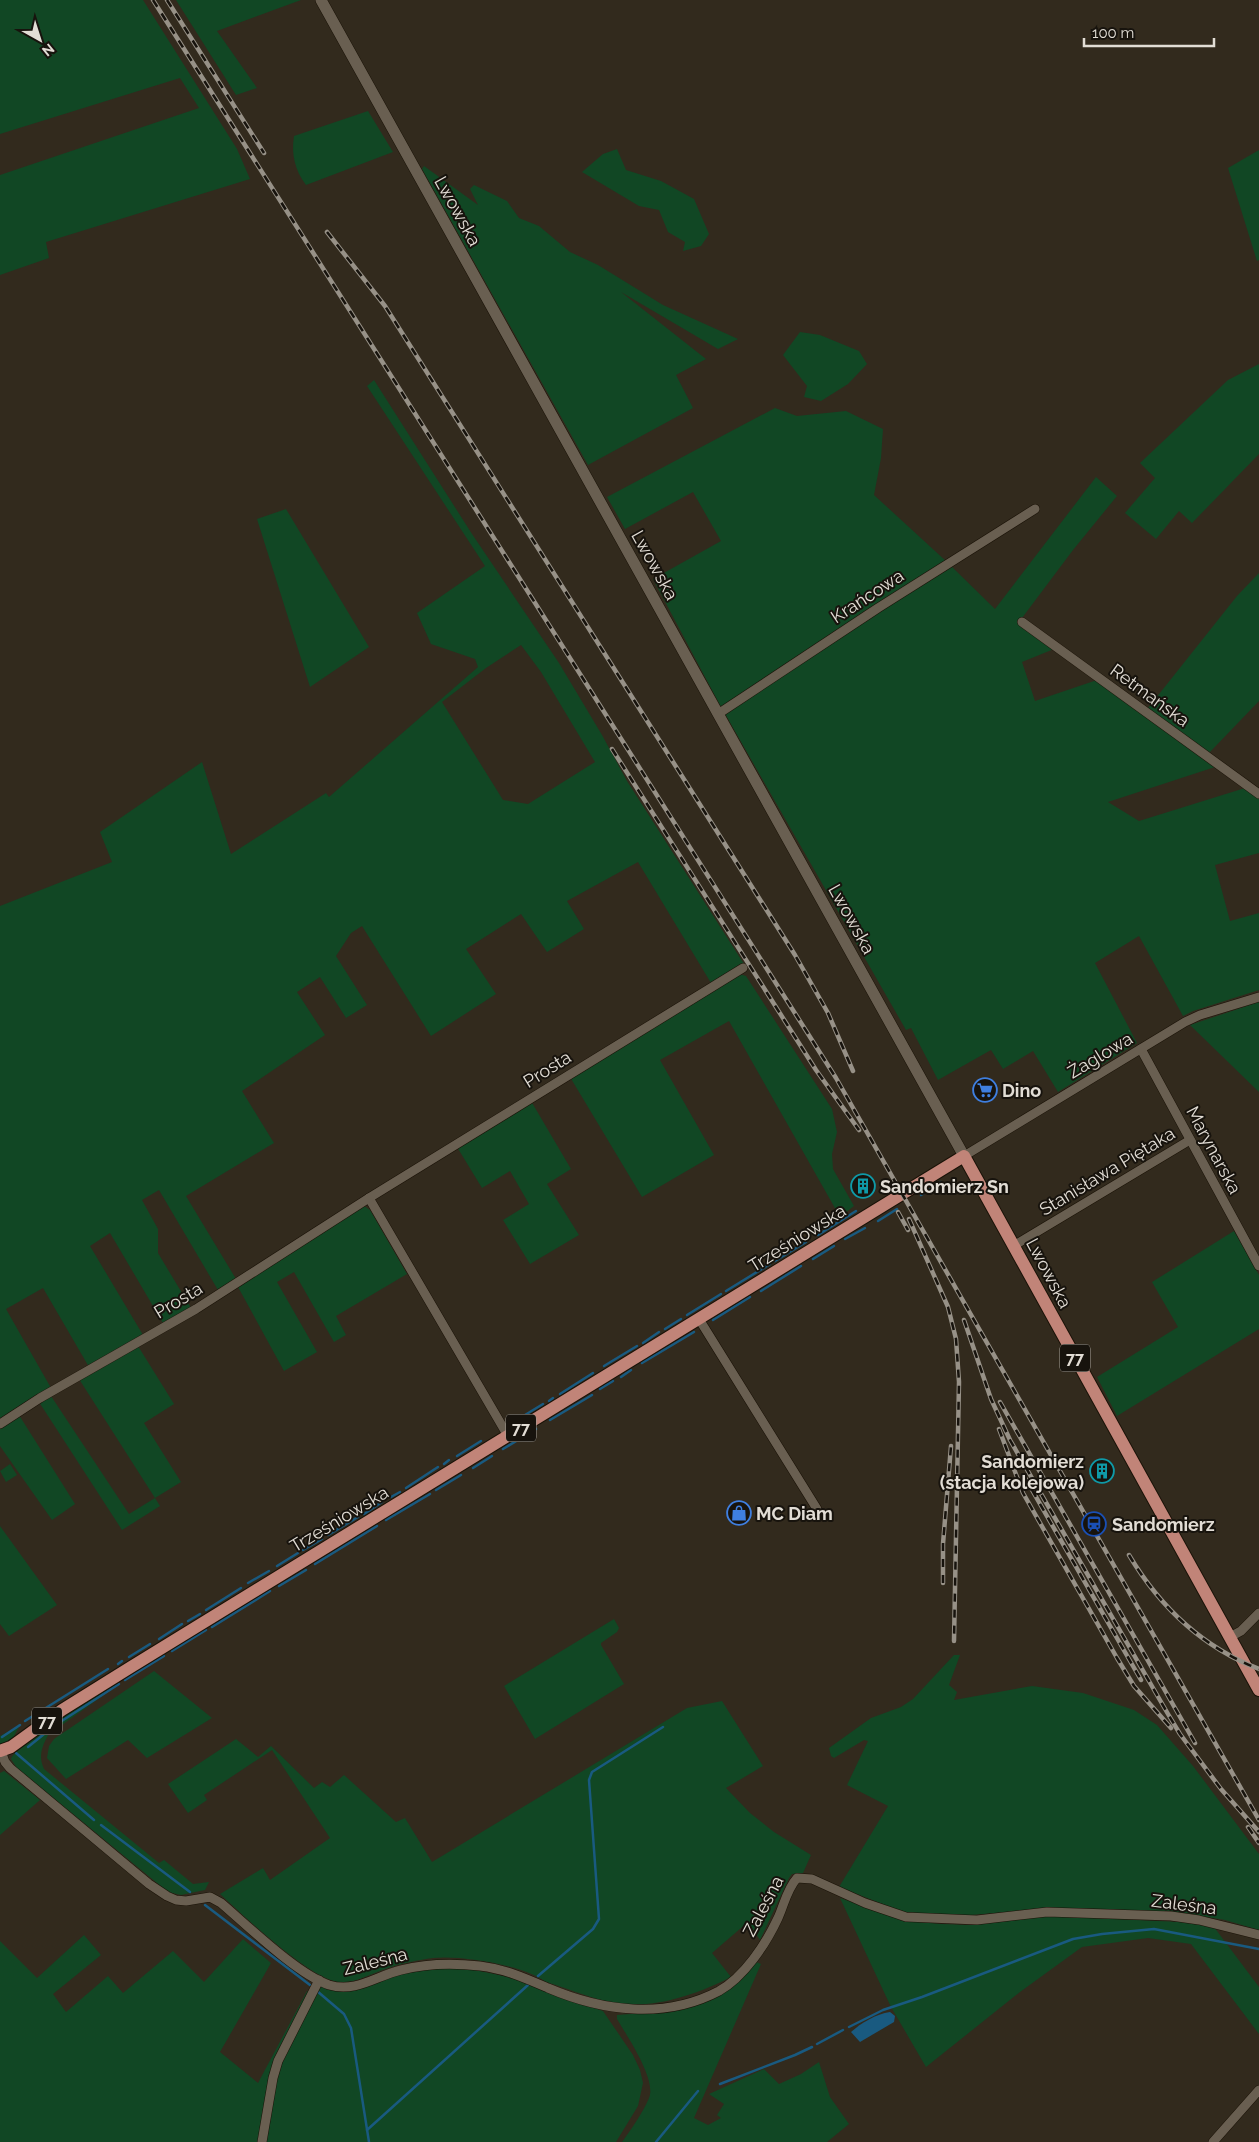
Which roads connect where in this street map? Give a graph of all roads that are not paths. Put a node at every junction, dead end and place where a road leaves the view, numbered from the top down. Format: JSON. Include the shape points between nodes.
{"nodes":[{"id":1,"x":321,"y":0,"type":"edge"},
{"id":2,"x":1035,"y":509,"type":"dead end"},
{"id":3,"x":1022,"y":622,"type":"dead end"},
{"id":4,"x":718,"y":714,"type":"junction"},
{"id":5,"x":1259,"y":794,"type":"edge"},
{"id":6,"x":743,"y":968,"type":"dead end"},
{"id":7,"x":1259,"y":997,"type":"edge"},
{"id":8,"x":1142,"y":1049,"type":"junction"},
{"id":9,"x":1190,"y":1140,"type":"junction"},
{"id":10,"x":964,"y":1156,"type":"junction"},
{"id":11,"x":369,"y":1198,"type":"junction"},
{"id":12,"x":1015,"y":1245,"type":"junction"},
{"id":13,"x":1259,"y":1266,"type":"edge"},
{"id":14,"x":699,"y":1319,"type":"junction"},
{"id":15,"x":0,"y":1424,"type":"edge"},
{"id":16,"x":508,"y":1436,"type":"junction"},
{"id":17,"x":817,"y":1509,"type":"dead end"},
{"id":18,"x":1259,"y":1613,"type":"edge"},
{"id":19,"x":1230,"y":1637,"type":"junction"},
{"id":20,"x":1259,"y":1690,"type":"edge"},
{"id":21,"x":0,"y":1751,"type":"edge"},
{"id":22,"x":1259,"y":1935,"type":"edge"},
{"id":23,"x":319,"y":1980,"type":"junction"},
{"id":24,"x":1259,"y":2090,"type":"edge"},
{"id":25,"x":262,"y":2142,"type":"edge"},
{"id":26,"x":1213,"y":2142,"type":"edge"}],
"edges":[{"from":1,"to":4,"type":"main road","name":"Lwowska"},
{"from":2,"to":4,"type":"street","name":"Krańcowa"},
{"from":3,"to":5,"type":"street","name":"Retmańska"},
{"from":4,"to":10,"type":"main road","name":"Lwowska"},
{"from":6,"to":11,"type":"street","name":"Prosta"},
{"from":7,"to":8,"type":"street","name":"Żaglowa","via":[[1192,1019]]},
{"from":8,"to":9,"type":"street","name":"Marynarska"},
{"from":8,"to":10,"type":"street","name":"Żaglowa"},
{"from":9,"to":12,"type":"street","name":"Stanisława Piętaka"},
{"from":9,"to":13,"type":"street","name":"Marynarska"},
{"from":10,"to":12,"type":"main road","name":"Lwowska","number":"77"},
{"from":10,"to":14,"type":"main road","name":"Trześniowska","number":"77"},
{"from":11,"to":15,"type":"street","name":"Prosta","via":[[196,1309]]},
{"from":11,"to":16,"type":"street"},
{"from":12,"to":19,"type":"main road","name":"Lwowska","number":"77"},
{"from":14,"to":16,"type":"main road","name":"Trześniowska","number":"77"},
{"from":14,"to":17,"type":"street"},
{"from":16,"to":21,"type":"main road","name":"Trześniowska","number":"77","via":[[88,1693],[11,1747]]},
{"from":18,"to":19,"type":"street"},
{"from":19,"to":20,"type":"main road","name":"Lwowska","number":"77"},
{"from":21,"to":23,"type":"street","name":"Zaleśna","via":[[10,1768],[149,1884],[176,1900],[210,1897],[221,1903],[275,1949]]},
{"from":22,"to":23,"type":"street","name":"Zaleśna","via":[[1171,1916],[1047,1912],[977,1920],[906,1917],[812,1879],[797,1878],[791,1884],[766,1940],[730,1984],[680,2004],[645,2010],[610,2008],[506,1970],[462,1964],[443,1963],[401,1970],[349,1988]]},
{"from":23,"to":25,"type":"street","via":[[278,2061]]},
{"from":24,"to":26,"type":"street"}]}
